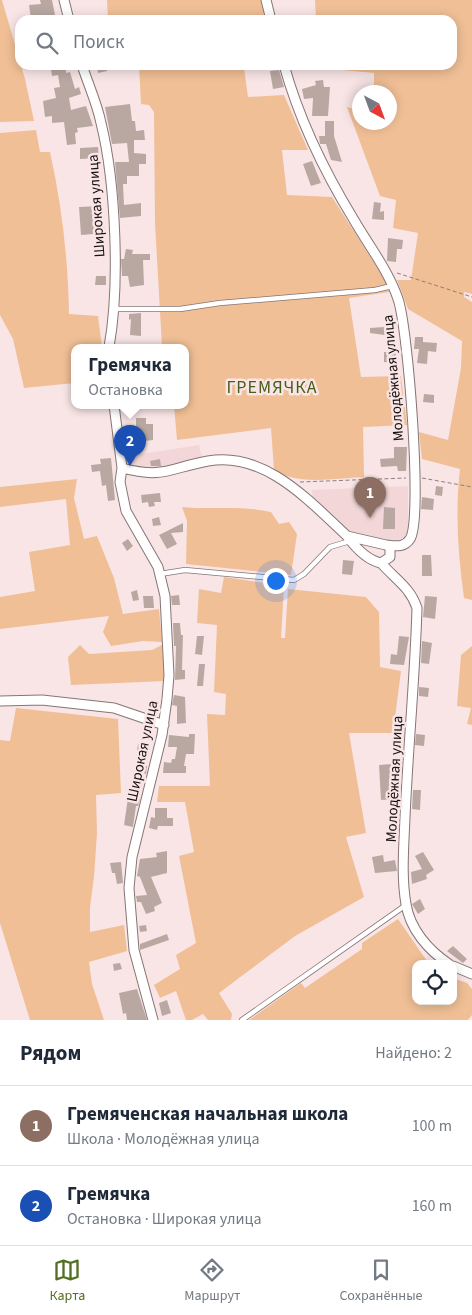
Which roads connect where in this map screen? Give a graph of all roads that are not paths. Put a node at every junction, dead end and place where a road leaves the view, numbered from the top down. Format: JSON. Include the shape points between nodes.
{"nodes":[{"id":1,"x":64,"y":0,"type":"edge"},
{"id":2,"x":266,"y":0,"type":"edge"},
{"id":3,"x":68,"y":15,"type":"edge"},
{"id":4,"x":270,"y":15,"type":"edge"},
{"id":5,"x":84,"y":70,"type":"edge"},
{"id":6,"x":285,"y":70,"type":"edge"},
{"id":7,"x":392,"y":283,"type":"junction"},
{"id":8,"x":115,"y":309,"type":"junction"},
{"id":9,"x":109,"y":344,"type":"edge"},
{"id":10,"x":115,"y":409,"type":"edge"},
{"id":11,"x":122,"y":468,"type":"junction"},
{"id":12,"x":349,"y":538,"type":"junction"},
{"id":13,"x":386,"y":545,"type":"junction"},
{"id":14,"x":381,"y":563,"type":"junction"},
{"id":15,"x":160,"y":574,"type":"junction"},
{"id":16,"x":0,"y":701,"type":"edge"},
{"id":17,"x":164,"y":726,"type":"junction"},
{"id":18,"x":406,"y":905,"type":"junction"},
{"id":19,"x":443,"y":960,"type":"edge"},
{"id":20,"x":457,"y":968,"type":"edge"},
{"id":21,"x":472,"y":974,"type":"edge"},
{"id":22,"x":153,"y":1020,"type":"edge"},
{"id":23,"x":242,"y":1020,"type":"edge"}],
"edges":[{"from":1,"to":3,"type":"street"},
{"from":2,"to":4,"type":"street"},
{"from":5,"to":8,"type":"street","name":"Широкая улица","via":[[101,121],[107,151]]},
{"from":6,"to":7,"type":"street","name":"Молодёжная улица","via":[[298,112],[333,184]]},
{"from":7,"to":8,"type":"lane","via":[[375,290],[180,309]]},
{"from":7,"to":13,"type":"street","name":"Молодёжная улица","via":[[403,316],[415,478],[413,533],[406,544],[399,547]]},
{"from":8,"to":9,"type":"street","name":"Широкая улица"},
{"from":10,"to":11,"type":"street","name":"Широкая улица"},
{"from":11,"to":12,"type":"street","name":"Молодёжная улица","via":[[141,473],[166,473],[222,460],[250,466],[290,484]]},
{"from":11,"to":15,"type":"street","name":"Широкая улица","via":[[120,482],[126,511]]},
{"from":12,"to":13,"type":"street"},
{"from":12,"to":14,"type":"street","name":"Молодёжная улица","via":[[366,556]]},
{"from":12,"to":15,"type":"lane","via":[[330,547],[294,580],[185,570]]},
{"from":13,"to":14,"type":"street","via":[[390,547],[390,557]]},
{"from":14,"to":18,"type":"street","name":"Молодёжная улица","via":[[404,583],[416,608],[407,764]]},
{"from":15,"to":17,"type":"street","name":"Широкая улица","via":[[165,596],[169,675]]},
{"from":16,"to":17,"type":"street","via":[[34,700],[114,708]]},
{"from":17,"to":22,"type":"street","name":"Широкая улица","via":[[132,857],[129,888],[134,950]]},
{"from":18,"to":19,"type":"street","name":"Молодёжная улица","via":[[417,933],[432,953]]},
{"from":18,"to":23,"type":"lane"},
{"from":20,"to":21,"type":"street"}]}
